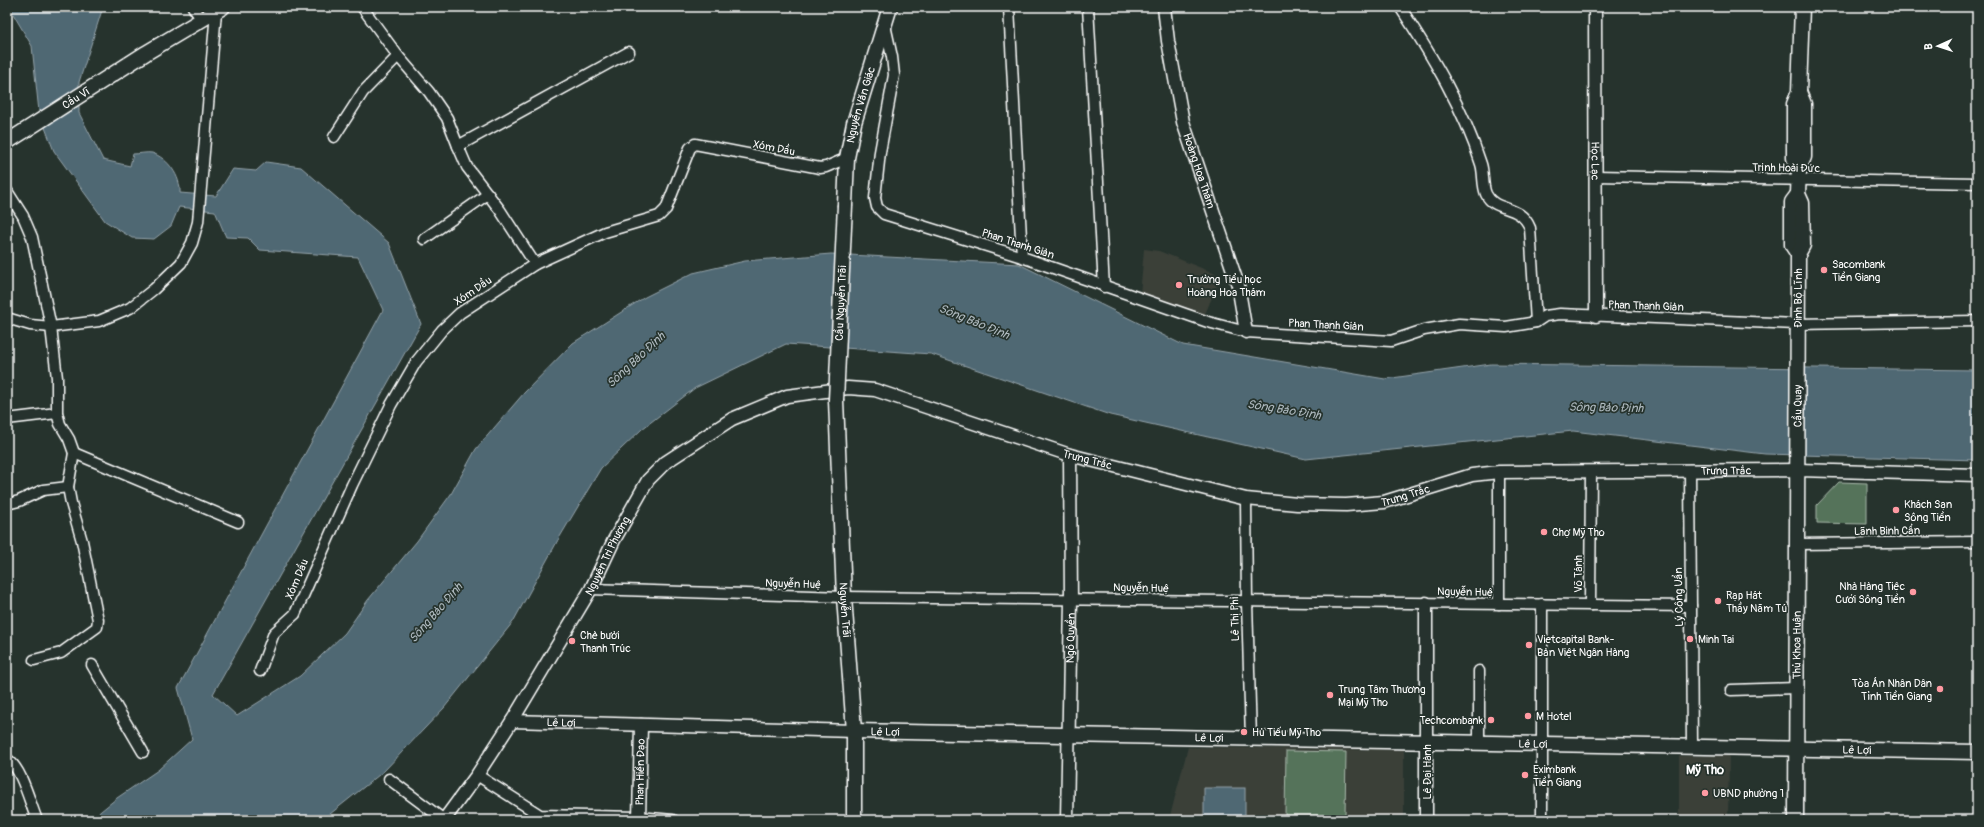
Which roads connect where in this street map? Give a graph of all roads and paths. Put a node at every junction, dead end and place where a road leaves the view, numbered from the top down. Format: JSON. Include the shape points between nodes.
{"nodes":[{"id":1,"x":193,"y":7,"type":"edge"},
{"id":2,"x":362,"y":7,"type":"edge"},
{"id":3,"x":890,"y":7,"type":"edge"},
{"id":4,"x":1009,"y":7,"type":"edge"},
{"id":5,"x":1088,"y":7,"type":"edge"},
{"id":6,"x":1164,"y":7,"type":"edge"},
{"id":7,"x":1400,"y":7,"type":"edge"},
{"id":8,"x":1595,"y":7,"type":"edge"},
{"id":9,"x":1802,"y":7,"type":"edge"},
{"id":10,"x":219,"y":10,"type":"edge"},
{"id":11,"x":202,"y":20,"type":"junction"},
{"id":12,"x":885,"y":25,"type":"junction"},
{"id":13,"x":629,"y":52,"type":"dead end"},
{"id":14,"x":398,"y":56,"type":"junction"},
{"id":15,"x":334,"y":137,"type":"dead end"},
{"id":16,"x":7,"y":142,"type":"edge"},
{"id":17,"x":458,"y":146,"type":"junction"},
{"id":18,"x":846,"y":158,"type":"junction"},
{"id":19,"x":1595,"y":176,"type":"junction"},
{"id":20,"x":1798,"y":181,"type":"junction"},
{"id":21,"x":1977,"y":183,"type":"edge"},
{"id":22,"x":7,"y":191,"type":"edge"},
{"id":23,"x":488,"y":194,"type":"junction"},
{"id":24,"x":845,"y":205,"type":"joint"},
{"id":25,"x":424,"y":239,"type":"dead end"},
{"id":26,"x":1022,"y":257,"type":"junction"},
{"id":27,"x":535,"y":264,"type":"junction"},
{"id":28,"x":1104,"y":287,"type":"junction"},
{"id":29,"x":1596,"y":316,"type":"junction"},
{"id":30,"x":7,"y":318,"type":"edge"},
{"id":31,"x":1977,"y":321,"type":"edge"},
{"id":32,"x":1536,"y":322,"type":"junction"},
{"id":33,"x":1796,"y":324,"type":"junction"},
{"id":34,"x":51,"y":327,"type":"junction"},
{"id":35,"x":1246,"y":332,"type":"junction"},
{"id":36,"x":1797,"y":342,"type":"joint"},
{"id":37,"x":848,"y":388,"type":"joint"},
{"id":38,"x":836,"y":400,"type":"joint"},
{"id":39,"x":57,"y":413,"type":"junction"},
{"id":40,"x":7,"y":419,"type":"edge"},
{"id":41,"x":74,"y":453,"type":"junction"},
{"id":42,"x":1070,"y":455,"type":"junction"},
{"id":43,"x":1798,"y":465,"type":"junction"},
{"id":44,"x":1690,"y":470,"type":"junction"},
{"id":45,"x":1591,"y":471,"type":"junction"},
{"id":46,"x":1500,"y":472,"type":"junction"},
{"id":47,"x":1977,"y":475,"type":"edge"},
{"id":48,"x":68,"y":487,"type":"junction"},
{"id":49,"x":1246,"y":499,"type":"junction"},
{"id":50,"x":7,"y":504,"type":"edge"},
{"id":51,"x":238,"y":522,"type":"dead end"},
{"id":52,"x":1977,"y":542,"type":"edge"},
{"id":53,"x":1797,"y":544,"type":"junction"},
{"id":54,"x":591,"y":589,"type":"junction"},
{"id":55,"x":844,"y":597,"type":"junction"},
{"id":56,"x":1071,"y":600,"type":"junction"},
{"id":57,"x":1247,"y":602,"type":"junction"},
{"id":58,"x":1426,"y":603,"type":"junction"},
{"id":59,"x":1500,"y":604,"type":"junction"},
{"id":60,"x":1542,"y":604,"type":"junction"},
{"id":61,"x":1590,"y":605,"type":"junction"},
{"id":62,"x":1691,"y":606,"type":"junction"},
{"id":63,"x":34,"y":660,"type":"dead end"},
{"id":64,"x":92,"y":665,"type":"dead end"},
{"id":65,"x":260,"y":671,"type":"dead end"},
{"id":66,"x":1479,"y":672,"type":"dead end"},
{"id":67,"x":1796,"y":688,"type":"junction"},
{"id":68,"x":1732,"y":690,"type":"dead end"},
{"id":69,"x":512,"y":720,"type":"junction"},
{"id":70,"x":641,"y":725,"type":"junction"},
{"id":71,"x":854,"y":731,"type":"junction"},
{"id":72,"x":1069,"y":736,"type":"junction"},
{"id":73,"x":1251,"y":739,"type":"junction"},
{"id":74,"x":1427,"y":742,"type":"junction"},
{"id":75,"x":1479,"y":743,"type":"junction"},
{"id":76,"x":1542,"y":744,"type":"junction"},
{"id":77,"x":1692,"y":747,"type":"junction"},
{"id":78,"x":1795,"y":749,"type":"junction"},
{"id":79,"x":144,"y":752,"type":"dead end"},
{"id":80,"x":1977,"y":752,"type":"edge"},
{"id":81,"x":7,"y":759,"type":"edge"},
{"id":82,"x":477,"y":775,"type":"junction"},
{"id":83,"x":389,"y":779,"type":"dead end"},
{"id":84,"x":639,"y":818,"type":"edge"},
{"id":85,"x":37,"y":820,"type":"edge"},
{"id":86,"x":444,"y":820,"type":"edge"},
{"id":87,"x":673,"y":820,"type":"edge"},
{"id":88,"x":854,"y":820,"type":"edge"},
{"id":89,"x":1067,"y":820,"type":"edge"},
{"id":90,"x":1426,"y":820,"type":"edge"},
{"id":91,"x":1542,"y":820,"type":"edge"},
{"id":92,"x":1796,"y":820,"type":"edge"}],
"edges":[{"from":1,"to":11,"type":"street"},
{"from":2,"to":14,"type":"street"},
{"from":3,"to":12,"type":"main road","name":"Nguyễn Văn Giác"},
{"from":4,"to":26,"type":"street"},
{"from":5,"to":28,"type":"street"},
{"from":6,"to":35,"type":"street","name":"Hoàng Hoa Thám","via":[[1183,122],[1238,285]]},
{"from":7,"to":32,"type":"street","via":[[1449,85],[1482,164],[1486,193],[1493,204],[1513,210],[1526,220],[1530,228]]},
{"from":8,"to":19,"type":"street","name":"Học Lạc"},
{"from":9,"to":20,"type":"main road","via":[[1798,92],[1804,104],[1804,157]]},
{"from":10,"to":11,"type":"main road","name":"Cầu Vĩ"},
{"from":10,"to":34,"type":"street","via":[[198,222],[192,243],[181,263],[130,308],[99,321]]},
{"from":11,"to":16,"type":"main road","name":"Cầu Vĩ"},
{"from":12,"to":18,"type":"main road","name":"Nguyễn Văn Giác","via":[[862,94]]},
{"from":12,"to":26,"type":"street","name":"Phan Thanh Giản","via":[[894,75],[875,189],[877,207],[884,214]]},
{"from":13,"to":17,"type":"street"},
{"from":14,"to":15,"type":"street","via":[[363,92]]},
{"from":14,"to":17,"type":"street","via":[[430,92],[448,118]]},
{"from":17,"to":23,"type":"street","via":[[467,167]]},
{"from":18,"to":24,"type":"main road","name":"Nguyễn Văn Giác"},
{"from":18,"to":27,"type":"street","name":"Xóm Dầu","via":[[820,168],[695,144],[690,148],[666,209],[659,216],[605,232]]},
{"from":19,"to":20,"type":"street","name":"Trịnh Hoài Đức"},
{"from":19,"to":29,"type":"street","name":"Học Lạc"},
{"from":20,"to":21,"type":"street","name":"Trịnh Hoài Đức"},
{"from":20,"to":33,"type":"main road","name":"Đinh Bộ Lĩnh","via":[[1802,203],[1803,245],[1798,254]]},
{"from":22,"to":34,"type":"street","via":[[23,216],[32,237]]},
{"from":23,"to":25,"type":"street"},
{"from":23,"to":27,"type":"street","via":[[512,226]]},
{"from":24,"to":38,"type":"main road","name":"Cầu Nguyễn Trãi","bridge":true},
{"from":26,"to":28,"type":"street","name":"Phan Thanh Giản"},
{"from":27,"to":65,"type":"street","name":"Xóm Dầu","via":[[460,313],[442,330],[416,362],[391,405],[352,485],[295,614],[274,633]]},
{"from":28,"to":35,"type":"street","name":"Phan Thanh Giản"},
{"from":29,"to":32,"type":"street","name":"Phan Thanh Giản","via":[[1560,314],[1545,316]]},
{"from":29,"to":33,"type":"street","name":"Phan Thanh Giản"},
{"from":30,"to":34,"type":"street","via":[[30,325]]},
{"from":31,"to":33,"type":"street","name":"Phan Thanh Giản"},
{"from":32,"to":35,"type":"street","name":"Phan Thanh Giản","via":[[1506,327],[1459,324],[1424,330],[1391,341]]},
{"from":33,"to":36,"type":"main road","name":"Đinh Bộ Lĩnh"},
{"from":34,"to":39,"type":"street","via":[[57,378]]},
{"from":36,"to":43,"type":"main road","name":"Cầu Quay"},
{"from":37,"to":42,"type":"street","name":"Trưng Trắc","via":[[875,390]]},
{"from":37,"to":54,"type":"street","name":"Nguyễn Tri Phương","via":[[787,396],[732,419],[666,462],[648,480],[614,540]]},
{"from":38,"to":55,"type":"main road","name":"Nguyễn Trãi"},
{"from":39,"to":40,"type":"street"},
{"from":39,"to":41,"type":"street"},
{"from":41,"to":48,"type":"street"},
{"from":41,"to":51,"type":"street"},
{"from":42,"to":49,"type":"street","name":"Trưng Trắc"},
{"from":42,"to":56,"type":"street","name":"Ngô Quyền"},
{"from":43,"to":44,"type":"street","name":"Trưng Trắc"},
{"from":43,"to":47,"type":"street","name":"Trưng Trắc"},
{"from":43,"to":53,"type":"main road","name":"Thủ Khoa Huân"},
{"from":44,"to":45,"type":"street","name":"Trưng Trắc"},
{"from":44,"to":62,"type":"street","name":"Lý Công Uẩn"},
{"from":45,"to":46,"type":"street","name":"Trưng Trắc"},
{"from":45,"to":61,"type":"street","name":"Võ Tánh"},
{"from":46,"to":49,"type":"street","name":"Trưng Trắc","via":[[1472,475],[1384,502],[1346,505],[1297,504]]},
{"from":46,"to":59,"type":"street"},
{"from":48,"to":50,"type":"street","via":[[53,487]]},
{"from":48,"to":63,"type":"street","via":[[93,597],[97,627],[61,653]]},
{"from":49,"to":57,"type":"street","name":"Lê Thị Phỉ"},
{"from":52,"to":53,"type":"street","name":"Lãnh Binh Cẩn"},
{"from":53,"to":67,"type":"main road","name":"Thủ Khoa Huân"},
{"from":54,"to":55,"type":"street","name":"Nguyễn Huệ"},
{"from":54,"to":69,"type":"street","name":"Nguyễn Tri Phương"},
{"from":55,"to":56,"type":"street","name":"Nguyễn Huệ"},
{"from":55,"to":71,"type":"main road","name":"Nguyễn Trãi"},
{"from":56,"to":57,"type":"street","name":"Nguyễn Huệ"},
{"from":56,"to":72,"type":"street","name":"Ngô Quyền"},
{"from":57,"to":58,"type":"street","name":"Nguyễn Huệ"},
{"from":57,"to":73,"type":"street","name":"Lê Thị Phỉ"},
{"from":58,"to":59,"type":"street","name":"Nguyễn Huệ"},
{"from":58,"to":74,"type":"street","name":"Lê Đại Hành"},
{"from":59,"to":60,"type":"street","name":"Nguyễn Huệ"},
{"from":60,"to":61,"type":"street","name":"Nguyễn Huệ"},
{"from":60,"to":76,"type":"street"},
{"from":61,"to":62,"type":"street","name":"Nguyễn Huệ"},
{"from":62,"to":77,"type":"street","name":"Lý Công Uẩn"},
{"from":64,"to":79,"type":"street"},
{"from":66,"to":75,"type":"street"},
{"from":67,"to":68,"type":"street"},
{"from":67,"to":78,"type":"main road","name":"Thủ Khoa Huân"},
{"from":69,"to":70,"type":"street","name":"Lê Lợi"},
{"from":69,"to":82,"type":"street","name":"Nguyễn Tri Phương"},
{"from":70,"to":71,"type":"street","name":"Lê Lợi"},
{"from":70,"to":84,"type":"street","name":"Phan Hiển Đạo"},
{"from":71,"to":72,"type":"main road","name":"Lê Lợi"},
{"from":71,"to":88,"type":"main road","name":"Nguyễn Trãi"},
{"from":72,"to":73,"type":"main road","name":"Lê Lợi"},
{"from":72,"to":89,"type":"street","name":"Ngô Quyền"},
{"from":73,"to":74,"type":"main road","name":"Lê Lợi"},
{"from":74,"to":75,"type":"main road","name":"Lê Lợi"},
{"from":74,"to":90,"type":"street","name":"Lê Đại Hành"},
{"from":75,"to":76,"type":"main road","name":"Lê Lợi"},
{"from":76,"to":77,"type":"main road","name":"Lê Lợi"},
{"from":76,"to":91,"type":"street"},
{"from":77,"to":78,"type":"main road","name":"Lê Lợi"},
{"from":78,"to":80,"type":"main road","name":"Lê Lợi"},
{"from":78,"to":92,"type":"main road","name":"Thủ Khoa Huân"},
{"from":81,"to":85,"type":"street","via":[[19,773]]},
{"from":82,"to":84,"type":"street","via":[[540,815]]},
{"from":82,"to":86,"type":"street","name":"Nguyễn Tri Phương"},
{"from":83,"to":86,"type":"street"},
{"from":84,"to":87,"type":"street"}]}
